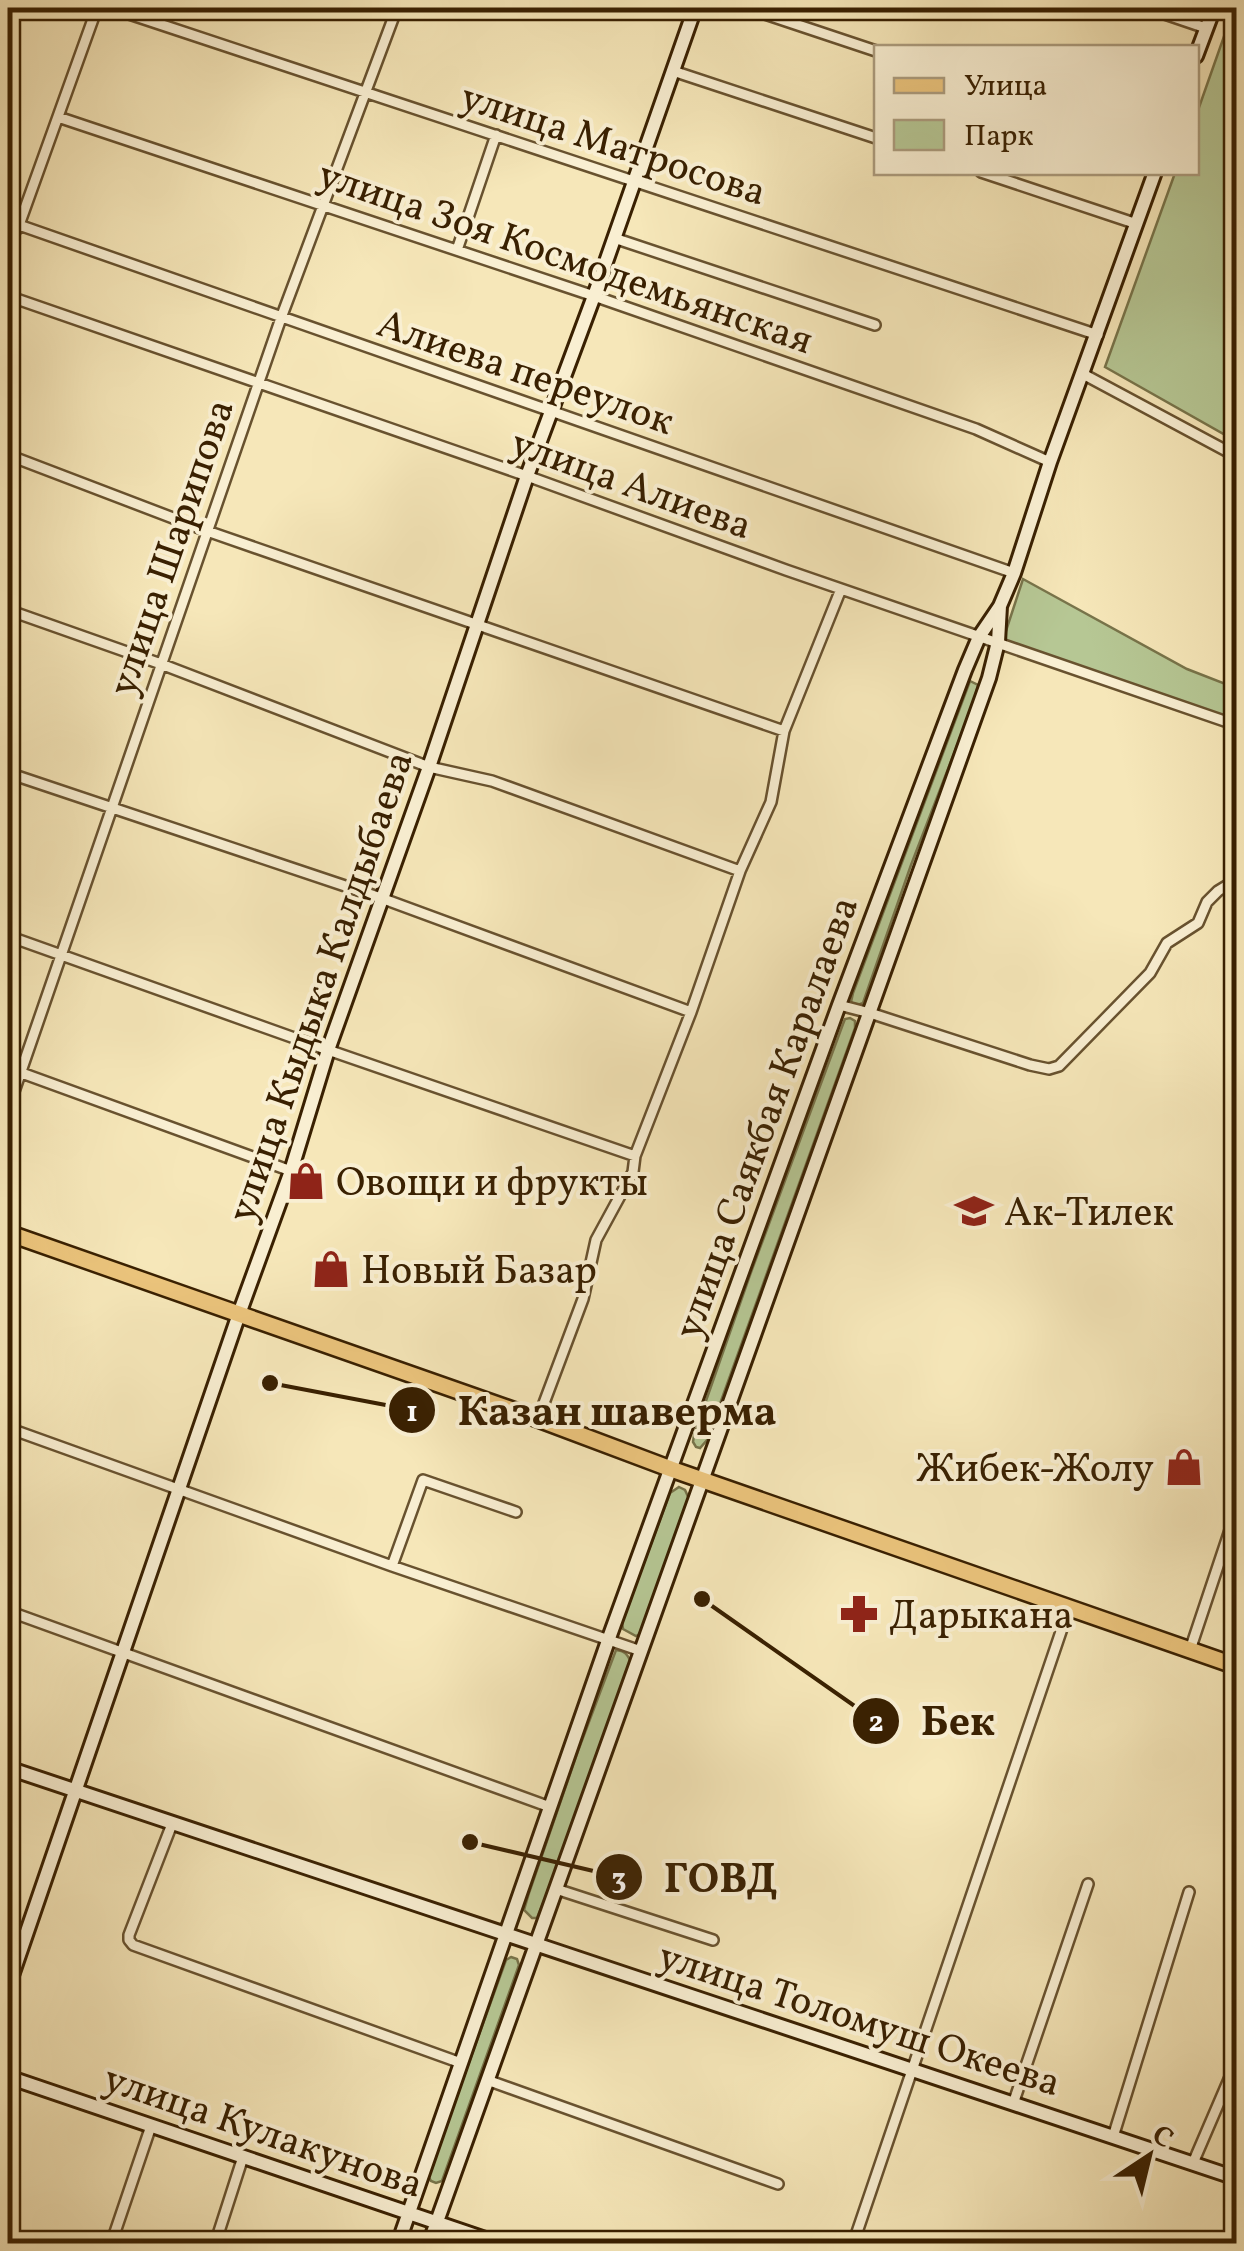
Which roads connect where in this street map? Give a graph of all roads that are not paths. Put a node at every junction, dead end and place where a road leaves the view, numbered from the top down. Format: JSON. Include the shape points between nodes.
{"nodes":[{"id":1,"x":97,"y":8,"type":"edge"},
{"id":2,"x":111,"y":8,"type":"edge"},
{"id":3,"x":397,"y":8,"type":"edge"},
{"id":4,"x":695,"y":8,"type":"edge"},
{"id":5,"x":747,"y":8,"type":"edge"},
{"id":6,"x":1147,"y":8,"type":"edge"},
{"id":7,"x":1214,"y":8,"type":"edge"},
{"id":8,"x":1206,"y":28,"type":"junction"},
{"id":9,"x":1199,"y":48,"type":"edge"},
{"id":10,"x":874,"y":50,"type":"edge"},
{"id":11,"x":673,"y":71,"type":"junction"},
{"id":12,"x":366,"y":92,"type":"junction"},
{"id":13,"x":58,"y":116,"type":"junction"},
{"id":14,"x":496,"y":136,"type":"junction"},
{"id":15,"x":874,"y":137,"type":"edge"},
{"id":16,"x":990,"y":175,"type":"edge"},
{"id":17,"x":1154,"y":175,"type":"edge"},
{"id":18,"x":634,"y":181,"type":"junction"},
{"id":19,"x":324,"y":206,"type":"junction"},
{"id":20,"x":1137,"y":224,"type":"junction"},
{"id":21,"x":19,"y":225,"type":"junction"},
{"id":22,"x":614,"y":238,"type":"junction"},
{"id":23,"x":8,"y":243,"type":"edge"},
{"id":24,"x":457,"y":250,"type":"junction"},
{"id":25,"x":8,"y":296,"type":"edge"},
{"id":26,"x":594,"y":296,"type":"junction"},
{"id":27,"x":281,"y":318,"type":"junction"},
{"id":28,"x":875,"y":325,"type":"dead end"},
{"id":29,"x":1098,"y":335,"type":"junction"},
{"id":30,"x":1083,"y":374,"type":"junction"},
{"id":31,"x":258,"y":384,"type":"junction"},
{"id":32,"x":551,"y":411,"type":"junction"},
{"id":33,"x":8,"y":455,"type":"edge"},
{"id":34,"x":1236,"y":456,"type":"edge"},
{"id":35,"x":1050,"y":462,"type":"junction"},
{"id":36,"x":527,"y":476,"type":"junction"},
{"id":37,"x":208,"y":530,"type":"junction"},
{"id":38,"x":1014,"y":573,"type":"junction"},
{"id":39,"x":841,"y":589,"type":"junction"},
{"id":40,"x":1000,"y":606,"type":"junction"},
{"id":41,"x":8,"y":610,"type":"edge"},
{"id":42,"x":477,"y":624,"type":"junction"},
{"id":43,"x":978,"y":636,"type":"junction"},
{"id":44,"x":998,"y":642,"type":"junction"},
{"id":45,"x":162,"y":664,"type":"junction"},
{"id":46,"x":1236,"y":725,"type":"edge"},
{"id":47,"x":784,"y":731,"type":"junction"},
{"id":48,"x":429,"y":767,"type":"junction"},
{"id":49,"x":8,"y":772,"type":"edge"},
{"id":50,"x":112,"y":809,"type":"junction"},
{"id":51,"x":740,"y":871,"type":"junction"},
{"id":52,"x":1236,"y":880,"type":"edge"},
{"id":53,"x":381,"y":898,"type":"junction"},
{"id":54,"x":8,"y":936,"type":"edge"},
{"id":55,"x":62,"y":955,"type":"junction"},
{"id":56,"x":839,"y":1006,"type":"junction"},
{"id":57,"x":690,"y":1012,"type":"junction"},
{"id":58,"x":870,"y":1013,"type":"junction"},
{"id":59,"x":328,"y":1050,"type":"junction"},
{"id":60,"x":8,"y":1068,"type":"edge"},
{"id":61,"x":20,"y":1072,"type":"junction"},
{"id":62,"x":8,"y":1109,"type":"edge"},
{"id":63,"x":635,"y":1156,"type":"junction"},
{"id":64,"x":291,"y":1171,"type":"junction"},
{"id":65,"x":8,"y":1233,"type":"edge"},
{"id":66,"x":238,"y":1314,"type":"junction"},
{"id":67,"x":538,"y":1420,"type":"junction"},
{"id":68,"x":8,"y":1428,"type":"edge"},
{"id":69,"x":671,"y":1469,"type":"junction"},
{"id":70,"x":703,"y":1480,"type":"junction"},
{"id":71,"x":180,"y":1490,"type":"junction"},
{"id":72,"x":516,"y":1512,"type":"dead end"},
{"id":73,"x":1236,"y":1512,"type":"edge"},
{"id":74,"x":392,"y":1566,"type":"junction"},
{"id":75,"x":1068,"y":1608,"type":"junction"},
{"id":76,"x":8,"y":1611,"type":"edge"},
{"id":77,"x":608,"y":1638,"type":"junction"},
{"id":78,"x":1190,"y":1650,"type":"junction"},
{"id":79,"x":641,"y":1651,"type":"junction"},
{"id":80,"x":123,"y":1653,"type":"junction"},
{"id":81,"x":1236,"y":1666,"type":"edge"},
{"id":82,"x":8,"y":1768,"type":"edge"},
{"id":83,"x":75,"y":1792,"type":"junction"},
{"id":84,"x":550,"y":1807,"type":"junction"},
{"id":85,"x":172,"y":1824,"type":"junction"},
{"id":86,"x":1088,"y":1884,"type":"dead end"},
{"id":87,"x":556,"y":1890,"type":"junction"},
{"id":88,"x":1189,"y":1892,"type":"dead end"},
{"id":89,"x":506,"y":1934,"type":"junction"},
{"id":90,"x":714,"y":1940,"type":"dead end"},
{"id":91,"x":536,"y":1945,"type":"junction"},
{"id":92,"x":8,"y":1987,"type":"edge"},
{"id":93,"x":461,"y":2063,"type":"junction"},
{"id":94,"x":1236,"y":2063,"type":"edge"},
{"id":95,"x":912,"y":2070,"type":"junction"},
{"id":96,"x":8,"y":2077,"type":"edge"},
{"id":97,"x":488,"y":2080,"type":"junction"},
{"id":98,"x":1013,"y":2104,"type":"junction"},
{"id":99,"x":151,"y":2126,"type":"junction"},
{"id":100,"x":1112,"y":2136,"type":"junction"},
{"id":101,"x":243,"y":2157,"type":"junction"},
{"id":102,"x":1193,"y":2163,"type":"junction"},
{"id":103,"x":1236,"y":2178,"type":"edge"},
{"id":104,"x":778,"y":2184,"type":"dead end"},
{"id":105,"x":409,"y":2213,"type":"junction"},
{"id":106,"x":436,"y":2222,"type":"junction"},
{"id":107,"x":111,"y":2244,"type":"edge"},
{"id":108,"x":215,"y":2244,"type":"edge"},
{"id":109,"x":398,"y":2244,"type":"edge"},
{"id":110,"x":429,"y":2244,"type":"edge"},
{"id":111,"x":500,"y":2244,"type":"edge"},
{"id":112,"x":853,"y":2244,"type":"edge"}],
"edges":[{"from":1,"to":13,"type":"street"},
{"from":2,"to":12,"type":"street","name":"улица Матросова"},
{"from":3,"to":12,"type":"street","name":"улица Шарипова"},
{"from":4,"to":11,"type":"street","name":"улица Кыдыка Калдыбаева"},
{"from":5,"to":10,"type":"street"},
{"from":6,"to":8,"type":"street"},
{"from":7,"to":8,"type":"street"},
{"from":8,"to":9,"type":"street"},
{"from":11,"to":15,"type":"street"},
{"from":11,"to":18,"type":"street","name":"улица Кыдыка Калдыбаева"},
{"from":12,"to":14,"type":"street","name":"улица Матросова"},
{"from":12,"to":19,"type":"street","name":"улица Шарипова"},
{"from":13,"to":19,"type":"street","name":"улица Зоя Космодемьянская"},
{"from":13,"to":21,"type":"street"},
{"from":14,"to":18,"type":"street","name":"улица Матросова"},
{"from":14,"to":24,"type":"street"},
{"from":16,"to":20,"type":"street"},
{"from":17,"to":20,"type":"street"},
{"from":18,"to":22,"type":"street","name":"улица Кыдыка Калдыбаева"},
{"from":18,"to":29,"type":"street","name":"улица Матросова"},
{"from":19,"to":24,"type":"street","name":"улица Зоя Космодемьянская"},
{"from":19,"to":27,"type":"street","name":"улица Шарипова"},
{"from":20,"to":29,"type":"street"},
{"from":21,"to":23,"type":"street"},
{"from":21,"to":27,"type":"street","name":"Алиева переулок"},
{"from":22,"to":26,"type":"street","name":"улица Кыдыка Калдыбаева"},
{"from":22,"to":28,"type":"street"},
{"from":24,"to":26,"type":"street","name":"улица Зоя Космодемьянская"},
{"from":25,"to":31,"type":"street","name":"улица Алиева"},
{"from":26,"to":32,"type":"street","name":"улица Кыдыка Калдыбаева"},
{"from":26,"to":35,"type":"street","name":"улица Зоя Космодемьянская","via":[[976,429]]},
{"from":27,"to":31,"type":"street","name":"улица Шарипова"},
{"from":27,"to":32,"type":"street","name":"Алиева переулок"},
{"from":29,"to":30,"type":"street"},
{"from":30,"to":34,"type":"street"},
{"from":30,"to":35,"type":"street"},
{"from":31,"to":36,"type":"street","name":"улица Алиева"},
{"from":31,"to":37,"type":"street","name":"улица Шарипова"},
{"from":32,"to":36,"type":"street","name":"улица Кыдыка Калдыбаева"},
{"from":32,"to":38,"type":"street","name":"Алиева переулок"},
{"from":33,"to":37,"type":"street"},
{"from":35,"to":38,"type":"street"},
{"from":36,"to":39,"type":"street","name":"улица Алиева"},
{"from":36,"to":42,"type":"street","name":"улица Кыдыка Калдыбаева"},
{"from":37,"to":42,"type":"street"},
{"from":37,"to":45,"type":"street","name":"улица Шарипова"},
{"from":38,"to":40,"type":"street"},
{"from":39,"to":43,"type":"street","name":"улица Алиева"},
{"from":39,"to":47,"type":"street"},
{"from":40,"to":43,"type":"street","name":"улица Саякбая Каралаева"},
{"from":40,"to":44,"type":"street","name":"улица Саякбая Каралаева"},
{"from":41,"to":45,"type":"street"},
{"from":42,"to":47,"type":"street"},
{"from":42,"to":48,"type":"street","name":"улица Кыдыка Калдыбаева"},
{"from":43,"to":44,"type":"street","name":"улица Алиева"},
{"from":43,"to":56,"type":"street","name":"улица Саякбая Каралаева"},
{"from":44,"to":46,"type":"street","name":"улица Алиева"},
{"from":44,"to":58,"type":"street","name":"улица Саякбая Каралаева"},
{"from":45,"to":48,"type":"street"},
{"from":45,"to":50,"type":"street","name":"улица Шарипова"},
{"from":47,"to":51,"type":"street","via":[[771,802]]},
{"from":48,"to":51,"type":"street","via":[[492,781]]},
{"from":48,"to":53,"type":"street","name":"улица Кыдыка Калдыбаева"},
{"from":49,"to":50,"type":"street"},
{"from":50,"to":53,"type":"street"},
{"from":50,"to":55,"type":"street","name":"улица Шарипова"},
{"from":51,"to":57,"type":"street"},
{"from":52,"to":58,"type":"street","via":[[1207,902],[1198,923],[1167,943],[1150,974],[1059,1066],[1030,1065]]},
{"from":53,"to":57,"type":"street"},
{"from":53,"to":59,"type":"street","name":"улица Кыдыка Калдыбаева"},
{"from":54,"to":55,"type":"street"},
{"from":55,"to":59,"type":"street"},
{"from":55,"to":61,"type":"street","name":"улица Шарипова"},
{"from":56,"to":58,"type":"street"},
{"from":56,"to":69,"type":"street","name":"улица Саякбая Каралаева"},
{"from":57,"to":63,"type":"street"},
{"from":58,"to":70,"type":"street","name":"улица Саякбая Каралаева"},
{"from":59,"to":63,"type":"street"},
{"from":59,"to":64,"type":"street","name":"улица Кыдыка Калдыбаева"},
{"from":60,"to":61,"type":"street"},
{"from":61,"to":62,"type":"street","name":"улица Шарипова"},
{"from":61,"to":64,"type":"street"},
{"from":63,"to":67,"type":"street","via":[[596,1240],[583,1299]]},
{"from":64,"to":66,"type":"street","name":"улица Кыдыка Калдыбаева"},
{"from":65,"to":66,"type":"main road"},
{"from":66,"to":67,"type":"main road"},
{"from":66,"to":71,"type":"street","name":"улица Кыдыка Калдыбаева"},
{"from":67,"to":69,"type":"main road"},
{"from":68,"to":71,"type":"street"},
{"from":69,"to":70,"type":"main road"},
{"from":69,"to":77,"type":"street","name":"улица Саякбая Каралаева"},
{"from":70,"to":75,"type":"main road"},
{"from":70,"to":79,"type":"street","name":"улица Саякбая Каралаева"},
{"from":71,"to":74,"type":"street"},
{"from":71,"to":80,"type":"street","name":"улица Кыдыка Калдыбаева"},
{"from":72,"to":74,"type":"street","via":[[423,1480]]},
{"from":73,"to":78,"type":"street"},
{"from":74,"to":77,"type":"street"},
{"from":75,"to":78,"type":"main road"},
{"from":75,"to":95,"type":"street"},
{"from":76,"to":80,"type":"street"},
{"from":77,"to":79,"type":"street"},
{"from":77,"to":84,"type":"street","name":"улица Саякбая Каралаева"},
{"from":78,"to":81,"type":"main road"},
{"from":79,"to":87,"type":"street","name":"улица Саякбая Каралаева"},
{"from":80,"to":83,"type":"street","name":"улица Кыдыка Калдыбаева"},
{"from":80,"to":84,"type":"street"},
{"from":82,"to":83,"type":"street","name":"улица Толомуш Океева"},
{"from":83,"to":85,"type":"street","name":"улица Толомуш Океева"},
{"from":83,"to":92,"type":"street","name":"улица Кыдыка Калдыбаева"},
{"from":84,"to":89,"type":"street","name":"улица Саякбая Каралаева"},
{"from":85,"to":89,"type":"street","name":"улица Толомуш Океева"},
{"from":85,"to":93,"type":"street","via":[[129,1935],[134,1945]]},
{"from":86,"to":98,"type":"street"},
{"from":87,"to":90,"type":"street"},
{"from":87,"to":91,"type":"street","name":"улица Саякбая Каралаева"},
{"from":88,"to":100,"type":"street"},
{"from":89,"to":91,"type":"street","name":"улица Толомуш Океева"},
{"from":89,"to":93,"type":"street","name":"улица Саякбая Каралаева"},
{"from":91,"to":95,"type":"street","name":"улица Толомуш Океева"},
{"from":91,"to":97,"type":"street","name":"улица Саякбая Каралаева"},
{"from":93,"to":105,"type":"street","name":"улица Саякбая Каралаева"},
{"from":94,"to":102,"type":"street"},
{"from":95,"to":98,"type":"street","name":"улица Толомуш Океева"},
{"from":95,"to":112,"type":"street"},
{"from":96,"to":99,"type":"street","name":"улица Кулакунова"},
{"from":97,"to":104,"type":"street"},
{"from":97,"to":106,"type":"street","name":"улица Саякбая Каралаева"},
{"from":98,"to":100,"type":"street","name":"улица Толомуш Океева"},
{"from":99,"to":101,"type":"street","name":"улица Кулакунова"},
{"from":99,"to":107,"type":"street"},
{"from":100,"to":102,"type":"street","name":"улица Толомуш Океева"},
{"from":101,"to":105,"type":"street","name":"улица Кулакунова"},
{"from":101,"to":108,"type":"street"},
{"from":102,"to":103,"type":"street","name":"улица Толомуш Океева"},
{"from":105,"to":106,"type":"street","name":"улица Кулакунова"},
{"from":105,"to":109,"type":"street","name":"улица Саякбая Каралаева"},
{"from":106,"to":110,"type":"street","name":"улица Саякбая Каралаева"},
{"from":106,"to":111,"type":"street","name":"улица Кулакунова"}]}
